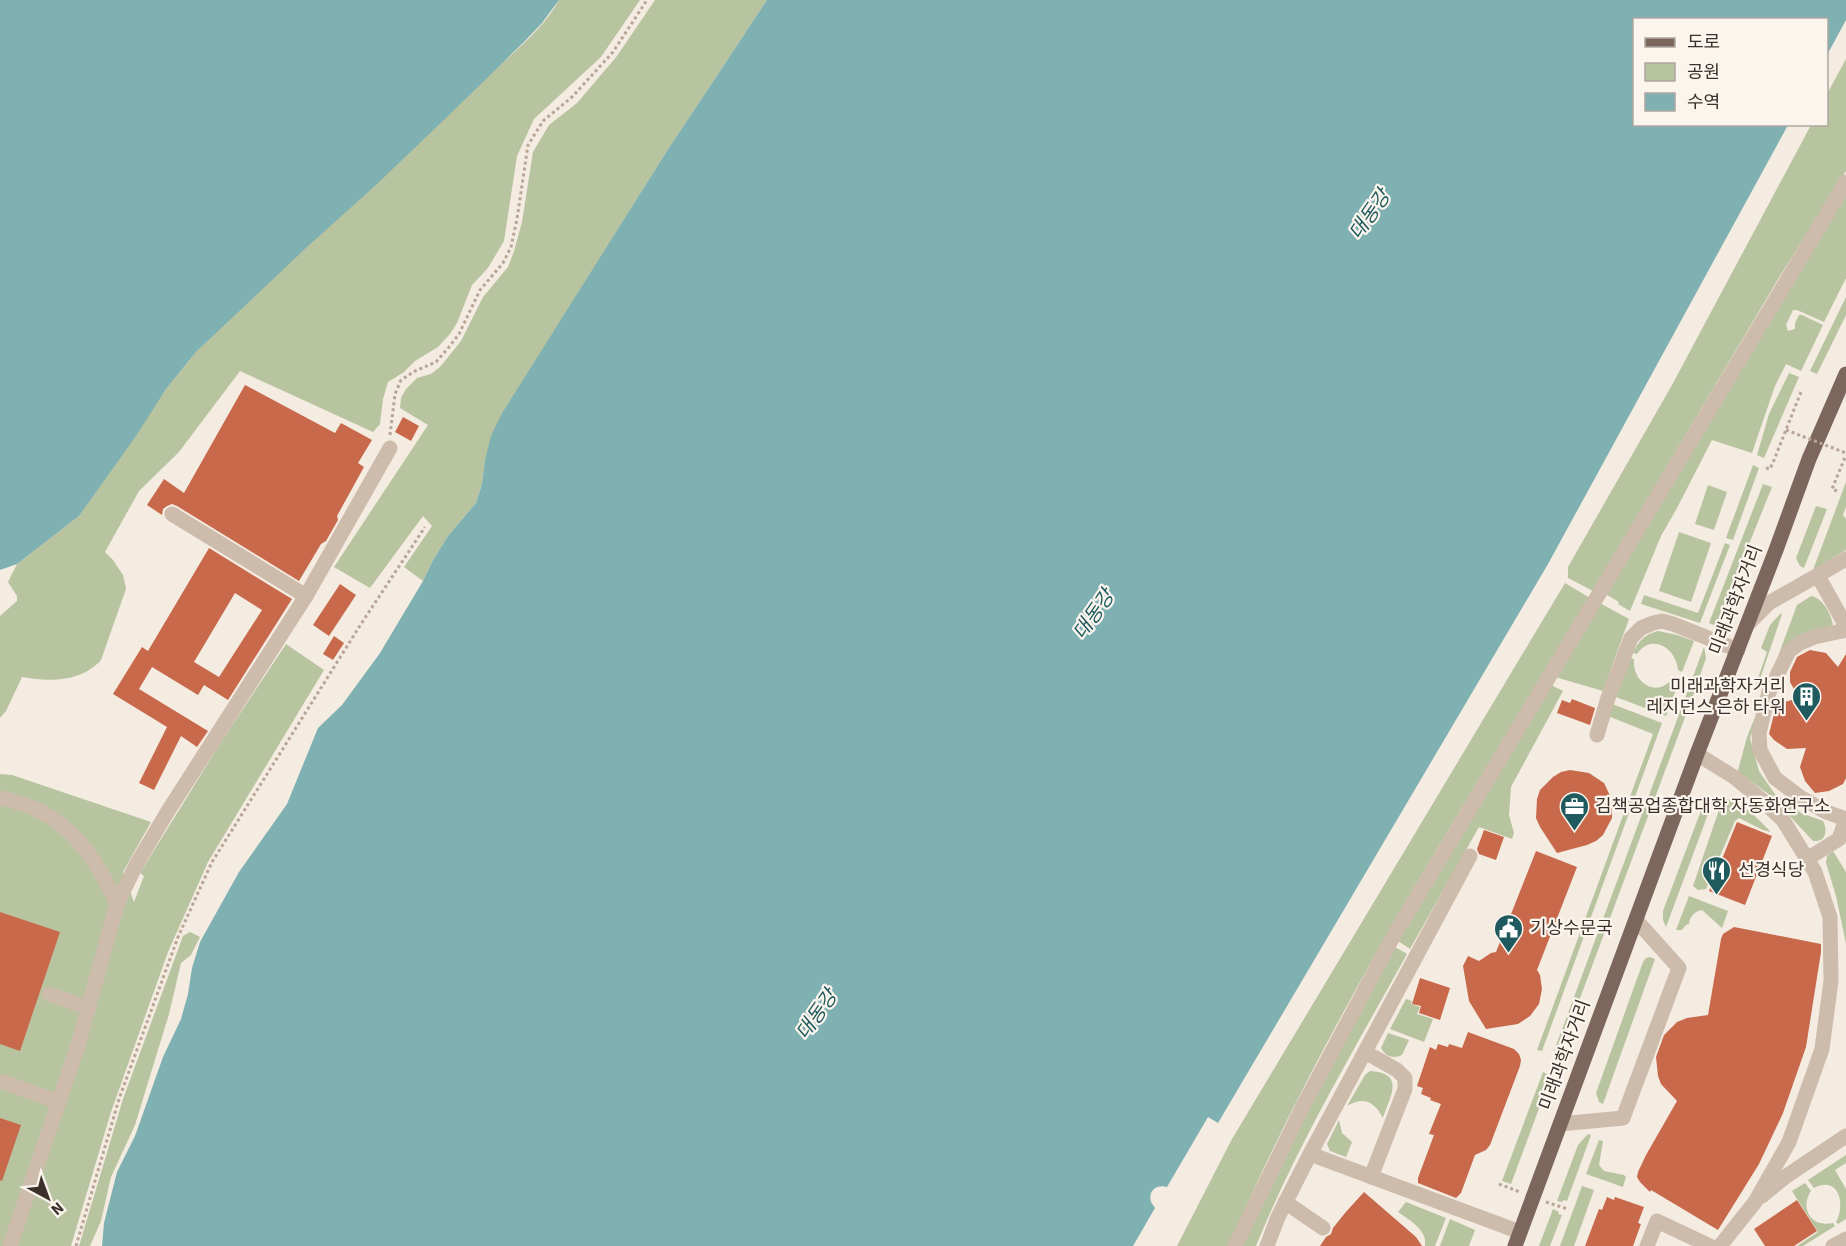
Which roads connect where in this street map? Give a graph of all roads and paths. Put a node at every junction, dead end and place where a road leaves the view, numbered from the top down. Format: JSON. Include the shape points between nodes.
{"nodes":[{"id":1,"x":647,"y":0,"type":"edge"},
{"id":2,"x":1846,"y":182,"type":"edge"},
{"id":3,"x":1846,"y":374,"type":"edge"},
{"id":4,"x":1798,"y":391,"type":"dead end"},
{"id":5,"x":1786,"y":430,"type":"junction"},
{"id":6,"x":390,"y":448,"type":"joint"},
{"id":7,"x":1846,"y":454,"type":"edge"},
{"id":8,"x":1766,"y":468,"type":"dead end"},
{"id":9,"x":1837,"y":491,"type":"dead end"},
{"id":10,"x":172,"y":514,"type":"dead end"},
{"id":11,"x":425,"y":527,"type":"dead end"},
{"id":12,"x":1846,"y":559,"type":"edge"},
{"id":13,"x":1818,"y":576,"type":"junction"},
{"id":14,"x":306,"y":596,"type":"junction"},
{"id":15,"x":1747,"y":625,"type":"junction"},
{"id":16,"x":1846,"y":628,"type":"edge"},
{"id":17,"x":1738,"y":650,"type":"junction"},
{"id":18,"x":1597,"y":735,"type":"dead end"},
{"id":19,"x":1697,"y":754,"type":"junction"},
{"id":20,"x":0,"y":798,"type":"edge"},
{"id":21,"x":1470,"y":856,"type":"dead end"},
{"id":22,"x":1807,"y":859,"type":"junction"},
{"id":23,"x":117,"y":904,"type":"junction"},
{"id":24,"x":1636,"y":920,"type":"junction"},
{"id":25,"x":1846,"y":972,"type":"edge"},
{"id":26,"x":1831,"y":981,"type":"junction"},
{"id":27,"x":49,"y":994,"type":"dead end"},
{"id":28,"x":89,"y":1008,"type":"junction"},
{"id":29,"x":1365,"y":1052,"type":"junction"},
{"id":30,"x":3,"y":1082,"type":"dead end"},
{"id":31,"x":59,"y":1102,"type":"junction"},
{"id":32,"x":1560,"y":1124,"type":"junction"},
{"id":33,"x":1846,"y":1137,"type":"edge"},
{"id":34,"x":1310,"y":1154,"type":"junction"},
{"id":35,"x":1371,"y":1177,"type":"junction"},
{"id":36,"x":1286,"y":1202,"type":"junction"},
{"id":37,"x":1755,"y":1202,"type":"junction"},
{"id":38,"x":1323,"y":1228,"type":"dead end"},
{"id":39,"x":1517,"y":1239,"type":"edge"},
{"id":40,"x":1846,"y":1239,"type":"edge"},
{"id":41,"x":10,"y":1246,"type":"edge"},
{"id":42,"x":76,"y":1246,"type":"edge"},
{"id":43,"x":1235,"y":1246,"type":"edge"},
{"id":44,"x":1267,"y":1246,"type":"edge"},
{"id":45,"x":1647,"y":1246,"type":"edge"},
{"id":46,"x":1710,"y":1246,"type":"edge"},
{"id":47,"x":1720,"y":1246,"type":"edge"},
{"id":48,"x":1833,"y":1246,"type":"edge"}],
"edges":[{"from":1,"to":6,"type":"path","via":[[613,52],[572,97],[543,121],[528,145],[511,247],[480,290],[449,347],[436,362],[401,380],[395,393]]},
{"from":2,"to":43,"type":"street","via":[[1393,937],[1303,1106]]},
{"from":3,"to":15,"type":"main road","name":"미래과학자거리","via":[[1809,459]]},
{"from":4,"to":5,"type":"path","via":[[1801,392]]},
{"from":5,"to":7,"type":"path","bridge":true},
{"from":5,"to":8,"type":"path","via":[[1770,469]]},
{"from":6,"to":14,"type":"street"},
{"from":7,"to":9,"type":"path","via":[[1832,489]]},
{"from":10,"to":14,"type":"street"},
{"from":11,"to":42,"type":"path","via":[[212,862],[178,937],[119,1099]]},
{"from":12,"to":13,"type":"street"},
{"from":13,"to":15,"type":"street","via":[[1769,603]]},
{"from":13,"to":16,"type":"street"},
{"from":14,"to":23,"type":"street","via":[[168,811]]},
{"from":15,"to":17,"type":"main road","name":"미래과학자거리"},
{"from":16,"to":22,"type":"street","via":[[1814,637],[1789,651],[1761,717],[1760,750],[1776,778],[1800,797],[1846,819],[1839,840]]},
{"from":17,"to":18,"type":"street","via":[[1662,621],[1641,628],[1628,645]]},
{"from":17,"to":19,"type":"main road","name":"미래과학자거리"},
{"from":19,"to":22,"type":"street","via":[[1734,777],[1783,820]]},
{"from":19,"to":24,"type":"main road","name":"미래과학자거리"},
{"from":20,"to":23,"type":"street","via":[[36,808],[58,821],[83,845]]},
{"from":21,"to":29,"type":"street"},
{"from":22,"to":26,"type":"street","via":[[1830,917]]},
{"from":23,"to":28,"type":"street"},
{"from":24,"to":32,"type":"main road","name":"미래과학자거리"},
{"from":24,"to":32,"type":"street","via":[[1679,968],[1623,1118]]},
{"from":25,"to":26,"type":"street"},
{"from":26,"to":37,"type":"street","via":[[1822,1049],[1789,1142]]},
{"from":27,"to":28,"type":"street"},
{"from":28,"to":31,"type":"street"},
{"from":29,"to":34,"type":"street"},
{"from":29,"to":35,"type":"street","via":[[1405,1078],[1405,1089]]},
{"from":30,"to":31,"type":"street"},
{"from":31,"to":41,"type":"street"},
{"from":32,"to":39,"type":"main road","name":"미래과학자거리"},
{"from":33,"to":37,"type":"street"},
{"from":34,"to":35,"type":"street"},
{"from":34,"to":36,"type":"street"},
{"from":35,"to":39,"type":"street"},
{"from":36,"to":38,"type":"street"},
{"from":36,"to":44,"type":"street"},
{"from":37,"to":47,"type":"street"},
{"from":40,"to":48,"type":"street"},
{"from":45,"to":46,"type":"street","via":[[1657,1221]]}]}
